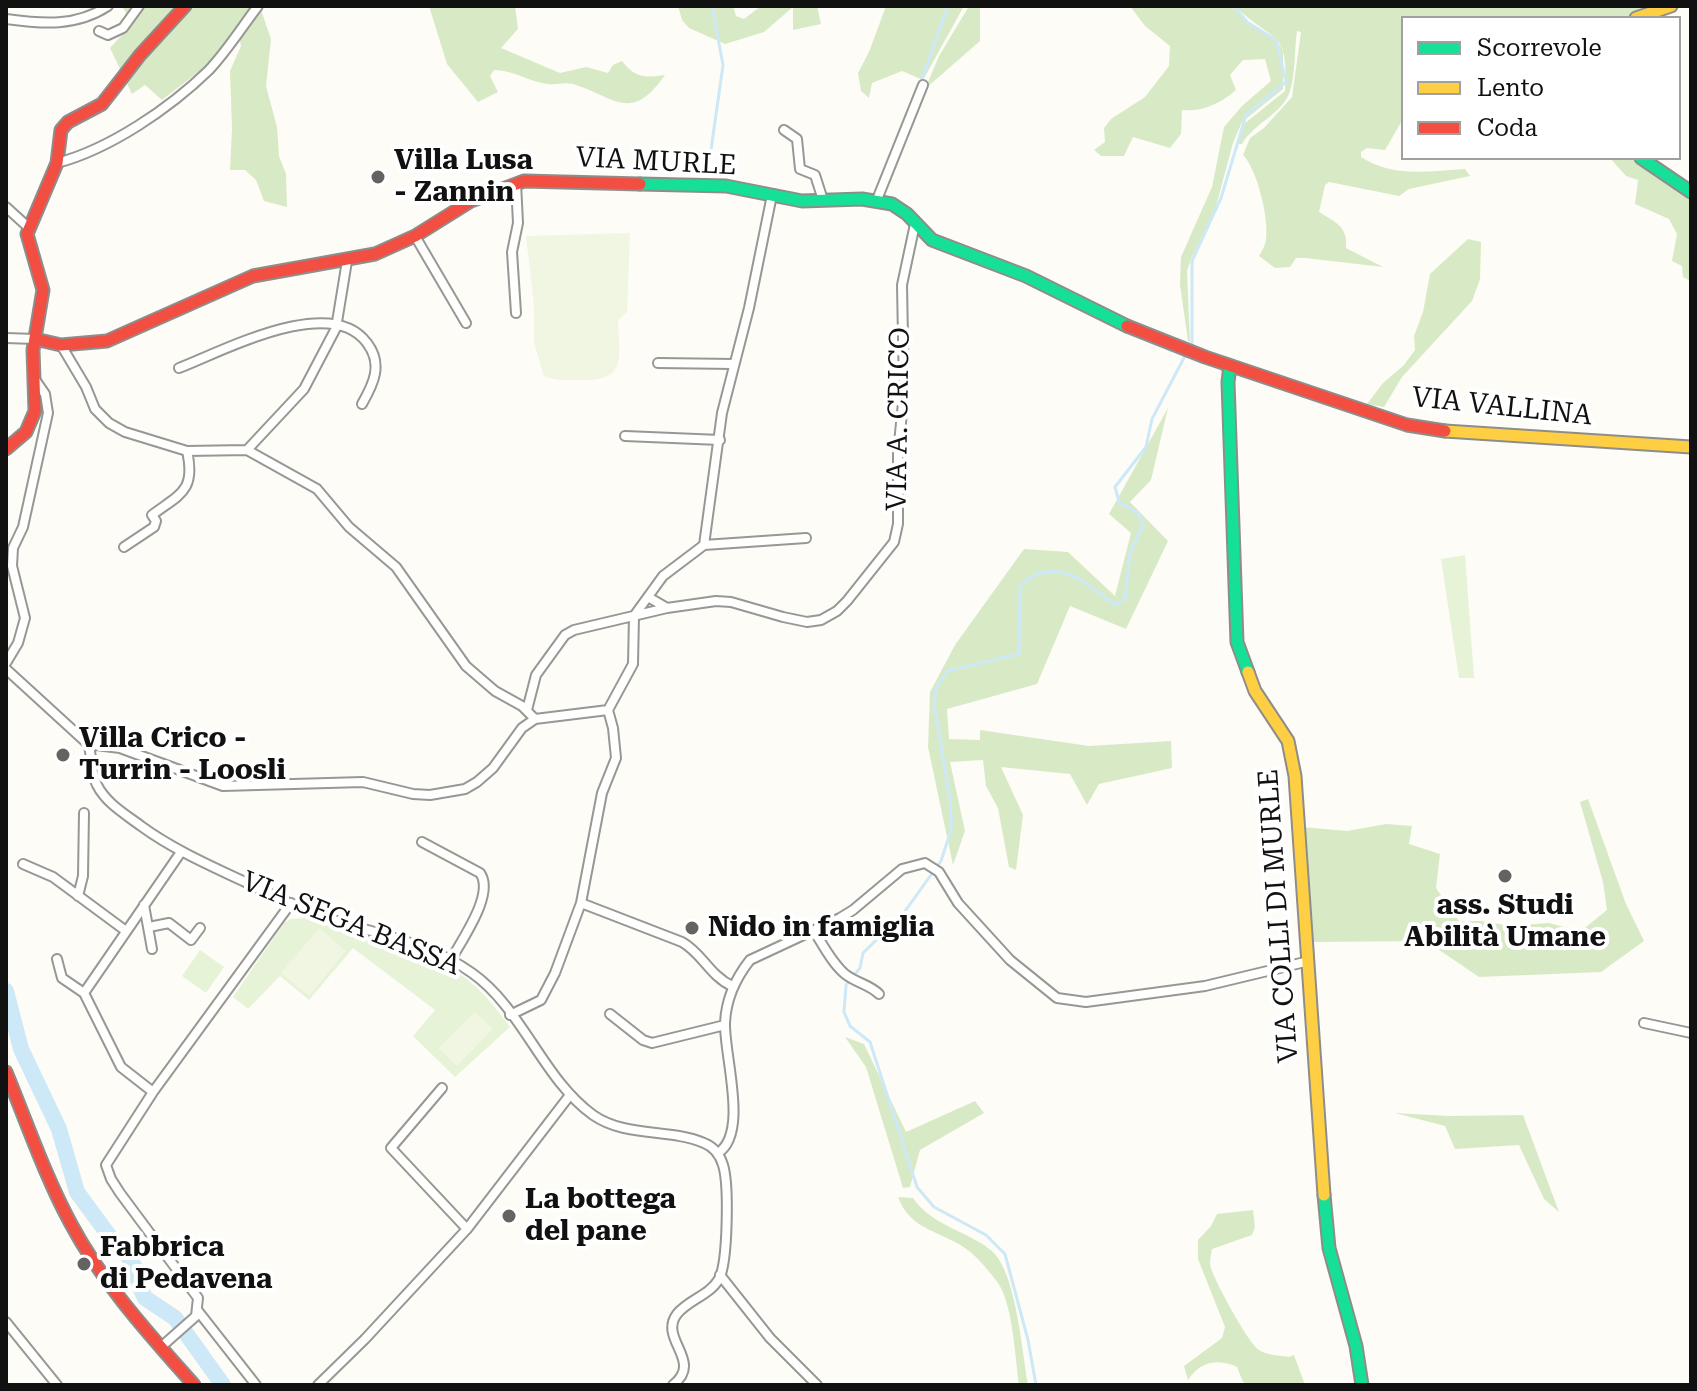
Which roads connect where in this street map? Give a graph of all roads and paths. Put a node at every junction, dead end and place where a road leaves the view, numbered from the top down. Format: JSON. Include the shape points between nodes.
{"nodes":[{"id":1,"x":108,"y":6,"type":"edge"},
{"id":2,"x":139,"y":6,"type":"edge"},
{"id":3,"x":185,"y":6,"type":"edge"},
{"id":4,"x":258,"y":6,"type":"edge"},
{"id":5,"x":1671,"y":6,"type":"edge"},
{"id":6,"x":1642,"y":16,"type":"edge"},
{"id":7,"x":6,"y":19,"type":"edge"},
{"id":8,"x":99,"y":31,"type":"dead end"},
{"id":9,"x":923,"y":85,"type":"dead end"},
{"id":10,"x":784,"y":130,"type":"dead end"},
{"id":11,"x":1644,"y":160,"type":"edge"},
{"id":12,"x":57,"y":163,"type":"junction"},
{"id":13,"x":516,"y":183,"type":"junction"},
{"id":14,"x":1691,"y":192,"type":"edge"},
{"id":15,"x":772,"y":195,"type":"junction"},
{"id":16,"x":823,"y":200,"type":"junction"},
{"id":17,"x":876,"y":202,"type":"junction"},
{"id":18,"x":6,"y":207,"type":"edge"},
{"id":19,"x":915,"y":224,"type":"junction"},
{"id":20,"x":28,"y":227,"type":"junction"},
{"id":21,"x":415,"y":236,"type":"junction"},
{"id":22,"x":347,"y":261,"type":"junction"},
{"id":23,"x":516,"y":313,"type":"dead end"},
{"id":24,"x":337,"y":323,"type":"junction"},
{"id":25,"x":466,"y":323,"type":"dead end"},
{"id":26,"x":6,"y":338,"type":"edge"},
{"id":27,"x":35,"y":339,"type":"junction"},
{"id":28,"x":61,"y":345,"type":"junction"},
{"id":29,"x":1221,"y":362,"type":"junction"},
{"id":30,"x":658,"y":363,"type":"dead end"},
{"id":31,"x":734,"y":364,"type":"junction"},
{"id":32,"x":179,"y":368,"type":"dead end"},
{"id":33,"x":34,"y":378,"type":"junction"},
{"id":34,"x":362,"y":404,"type":"dead end"},
{"id":35,"x":625,"y":436,"type":"dead end"},
{"id":36,"x":720,"y":440,"type":"junction"},
{"id":37,"x":1691,"y":447,"type":"edge"},
{"id":38,"x":6,"y":449,"type":"edge"},
{"id":39,"x":247,"y":450,"type":"junction"},
{"id":40,"x":187,"y":451,"type":"junction"},
{"id":41,"x":806,"y":538,"type":"dead end"},
{"id":42,"x":704,"y":545,"type":"junction"},
{"id":43,"x":124,"y":547,"type":"dead end"},
{"id":44,"x":648,"y":597,"type":"junction"},
{"id":45,"x":667,"y":608,"type":"junction"},
{"id":46,"x":634,"y":616,"type":"junction"},
{"id":47,"x":6,"y":663,"type":"edge"},
{"id":48,"x":6,"y":669,"type":"edge"},
{"id":49,"x":527,"y":710,"type":"junction"},
{"id":50,"x":608,"y":710,"type":"junction"},
{"id":51,"x":535,"y":719,"type":"junction"},
{"id":52,"x":88,"y":744,"type":"junction"},
{"id":53,"x":84,"y":813,"type":"dead end"},
{"id":54,"x":422,"y":842,"type":"dead end"},
{"id":55,"x":181,"y":852,"type":"junction"},
{"id":56,"x":23,"y":864,"type":"dead end"},
{"id":57,"x":78,"y":896,"type":"junction"},
{"id":58,"x":291,"y":903,"type":"junction"},
{"id":59,"x":581,"y":903,"type":"junction"},
{"id":60,"x":144,"y":905,"type":"junction"},
{"id":61,"x":149,"y":927,"type":"junction"},
{"id":62,"x":200,"y":928,"type":"dead end"},
{"id":63,"x":126,"y":931,"type":"junction"},
{"id":64,"x":814,"y":931,"type":"junction"},
{"id":65,"x":152,"y":949,"type":"dead end"},
{"id":66,"x":57,"y":959,"type":"dead end"},
{"id":67,"x":451,"y":960,"type":"junction"},
{"id":68,"x":1309,"y":961,"type":"junction"},
{"id":69,"x":732,"y":986,"type":"junction"},
{"id":70,"x":84,"y":993,"type":"junction"},
{"id":71,"x":879,"y":994,"type":"dead end"},
{"id":72,"x":610,"y":1014,"type":"dead end"},
{"id":73,"x":510,"y":1015,"type":"junction"},
{"id":74,"x":1644,"y":1023,"type":"dead end"},
{"id":75,"x":725,"y":1025,"type":"junction"},
{"id":76,"x":1691,"y":1033,"type":"edge"},
{"id":77,"x":6,"y":1072,"type":"edge"},
{"id":78,"x":442,"y":1088,"type":"dead end"},
{"id":79,"x":153,"y":1092,"type":"junction"},
{"id":80,"x":570,"y":1095,"type":"junction"},
{"id":81,"x":718,"y":1153,"type":"junction"},
{"id":82,"x":467,"y":1229,"type":"junction"},
{"id":83,"x":720,"y":1275,"type":"junction"},
{"id":84,"x":196,"y":1315,"type":"junction"},
{"id":85,"x":6,"y":1322,"type":"edge"},
{"id":86,"x":161,"y":1347,"type":"junction"},
{"id":87,"x":57,"y":1385,"type":"edge"},
{"id":88,"x":194,"y":1385,"type":"edge"},
{"id":89,"x":256,"y":1385,"type":"edge"},
{"id":90,"x":318,"y":1385,"type":"edge"},
{"id":91,"x":673,"y":1385,"type":"edge"},
{"id":92,"x":817,"y":1385,"type":"edge"},
{"id":93,"x":1362,"y":1385,"type":"edge"}],
"edges":[{"from":1,"to":7,"type":"street","via":[[92,16],[57,24]]},
{"from":2,"to":8,"type":"street","via":[[123,28],[108,35]]},
{"from":3,"to":12,"type":"main road","via":[[102,104],[65,124]]},
{"from":4,"to":12,"type":"street","via":[[210,69],[166,106],[107,143]]},
{"from":5,"to":6,"type":"main road"},
{"from":9,"to":17,"type":"street"},
{"from":10,"to":16,"type":"street","via":[[797,139],[800,169],[815,175]]},
{"from":11,"to":14,"type":"main road"},
{"from":12,"to":20,"type":"main road"},
{"from":13,"to":15,"type":"main road","name":"VIA MURLE","via":[[726,186]]},
{"from":13,"to":21,"type":"main road","name":"VIA MURLE","via":[[471,201]]},
{"from":13,"to":23,"type":"street"},
{"from":15,"to":16,"type":"main road","name":"VIA MURLE"},
{"from":15,"to":31,"type":"street"},
{"from":16,"to":17,"type":"main road","name":"VIA MURLE"},
{"from":17,"to":19,"type":"main road","name":"VIA MURLE","via":[[892,204]]},
{"from":18,"to":20,"type":"street"},
{"from":19,"to":29,"type":"main road","name":"VIA MURLE","via":[[932,240]]},
{"from":19,"to":45,"type":"street","name":"VIA A. CRICO","via":[[902,285],[904,392],[894,542],[847,601],[821,620],[807,622],[731,602]]},
{"from":20,"to":27,"type":"main road","via":[[43,290]]},
{"from":21,"to":22,"type":"main road","name":"VIA MURLE"},
{"from":21,"to":25,"type":"street"},
{"from":22,"to":24,"type":"street"},
{"from":22,"to":28,"type":"main road","name":"VIA MURLE","via":[[265,272],[107,341]]},
{"from":24,"to":32,"type":"street","via":[[290,325]]},
{"from":24,"to":34,"type":"street","via":[[361,334],[376,355],[375,380]]},
{"from":24,"to":39,"type":"street","via":[[304,389]]},
{"from":26,"to":27,"type":"street"},
{"from":27,"to":28,"type":"main road","name":"VIA MURLE"},
{"from":27,"to":33,"type":"main road"},
{"from":28,"to":40,"type":"street","via":[[95,409],[109,423]]},
{"from":29,"to":37,"type":"main road","name":"VIA VALLINA","via":[[1431,430]]},
{"from":29,"to":68,"type":"main road","name":"VIA COLLI DI MURLE","via":[[1230,366],[1237,642],[1255,691],[1290,747]]},
{"from":30,"to":31,"type":"street"},
{"from":31,"to":36,"type":"street"},
{"from":33,"to":38,"type":"main road","via":[[33,419]]},
{"from":33,"to":47,"type":"street","via":[[45,394],[48,413],[23,527],[13,548],[12,566],[25,618]]},
{"from":35,"to":36,"type":"street"},
{"from":36,"to":42,"type":"street"},
{"from":39,"to":40,"type":"street"},
{"from":39,"to":49,"type":"street","via":[[322,494],[406,579],[466,666]]},
{"from":40,"to":43,"type":"street","via":[[187,487],[152,515],[154,527]]},
{"from":41,"to":42,"type":"street"},
{"from":42,"to":44,"type":"street","via":[[669,571]]},
{"from":44,"to":45,"type":"street"},
{"from":44,"to":46,"type":"street"},
{"from":45,"to":46,"type":"street","name":"VIA A. CRICO"},
{"from":46,"to":49,"type":"street","name":"VIA A. CRICO","via":[[565,635],[536,675]]},
{"from":46,"to":50,"type":"street","via":[[633,664]]},
{"from":48,"to":52,"type":"street"},
{"from":49,"to":51,"type":"street"},
{"from":50,"to":51,"type":"street"},
{"from":50,"to":59,"type":"street","via":[[616,758],[602,793]]},
{"from":51,"to":52,"type":"street","via":[[477,782],[422,796],[363,782],[223,786],[120,748]]},
{"from":52,"to":55,"type":"street","name":"VIA SEGA BASSA","via":[[94,779],[103,795]]},
{"from":53,"to":57,"type":"street"},
{"from":54,"to":67,"type":"street","via":[[480,873],[484,881],[483,898]]},
{"from":55,"to":58,"type":"street","name":"VIA SEGA BASSA"},
{"from":55,"to":60,"type":"street"},
{"from":56,"to":57,"type":"street"},
{"from":57,"to":63,"type":"street"},
{"from":58,"to":67,"type":"street","name":"VIA SEGA BASSA"},
{"from":58,"to":79,"type":"street"},
{"from":59,"to":69,"type":"street","via":[[688,945],[711,972]]},
{"from":59,"to":73,"type":"street","via":[[541,1000]]},
{"from":60,"to":61,"type":"street"},
{"from":60,"to":63,"type":"street"},
{"from":61,"to":62,"type":"street","via":[[169,923],[191,940]]},
{"from":61,"to":65,"type":"street"},
{"from":63,"to":70,"type":"street"},
{"from":64,"to":68,"type":"street","via":[[853,910],[902,869],[919,863],[939,872],[968,915],[1017,967],[1057,998],[1086,1002],[1205,986]]},
{"from":64,"to":69,"type":"street","via":[[750,960]]},
{"from":64,"to":71,"type":"street","via":[[846,974]]},
{"from":66,"to":70,"type":"street","via":[[62,978]]},
{"from":67,"to":73,"type":"street","name":"VIA SEGA BASSA","via":[[486,984]]},
{"from":68,"to":93,"type":"main road","name":"VIA COLLI DI MURLE","via":[[1329,1248]]},
{"from":69,"to":75,"type":"street"},
{"from":70,"to":79,"type":"street","via":[[121,1067]]},
{"from":72,"to":75,"type":"street","via":[[652,1043]]},
{"from":73,"to":80,"type":"street","name":"VIA SEGA BASSA"},
{"from":74,"to":76,"type":"street"},
{"from":75,"to":81,"type":"street","via":[[733,1130],[728,1145]]},
{"from":77,"to":86,"type":"main road","via":[[59,1202]]},
{"from":78,"to":82,"type":"street","via":[[391,1148]]},
{"from":79,"to":84,"type":"street","via":[[106,1169],[194,1290],[199,1301]]},
{"from":80,"to":81,"type":"street","name":"VIA SEGA BASSA","via":[[615,1126],[694,1140]]},
{"from":80,"to":82,"type":"street"},
{"from":81,"to":83,"type":"street","via":[[726,1192]]},
{"from":82,"to":90,"type":"street"},
{"from":83,"to":91,"type":"street","via":[[674,1319],[673,1334],[685,1368]]},
{"from":83,"to":92,"type":"street","via":[[770,1338]]},
{"from":84,"to":86,"type":"street"},
{"from":84,"to":89,"type":"street"},
{"from":85,"to":87,"type":"street"},
{"from":86,"to":88,"type":"main road"}]}
